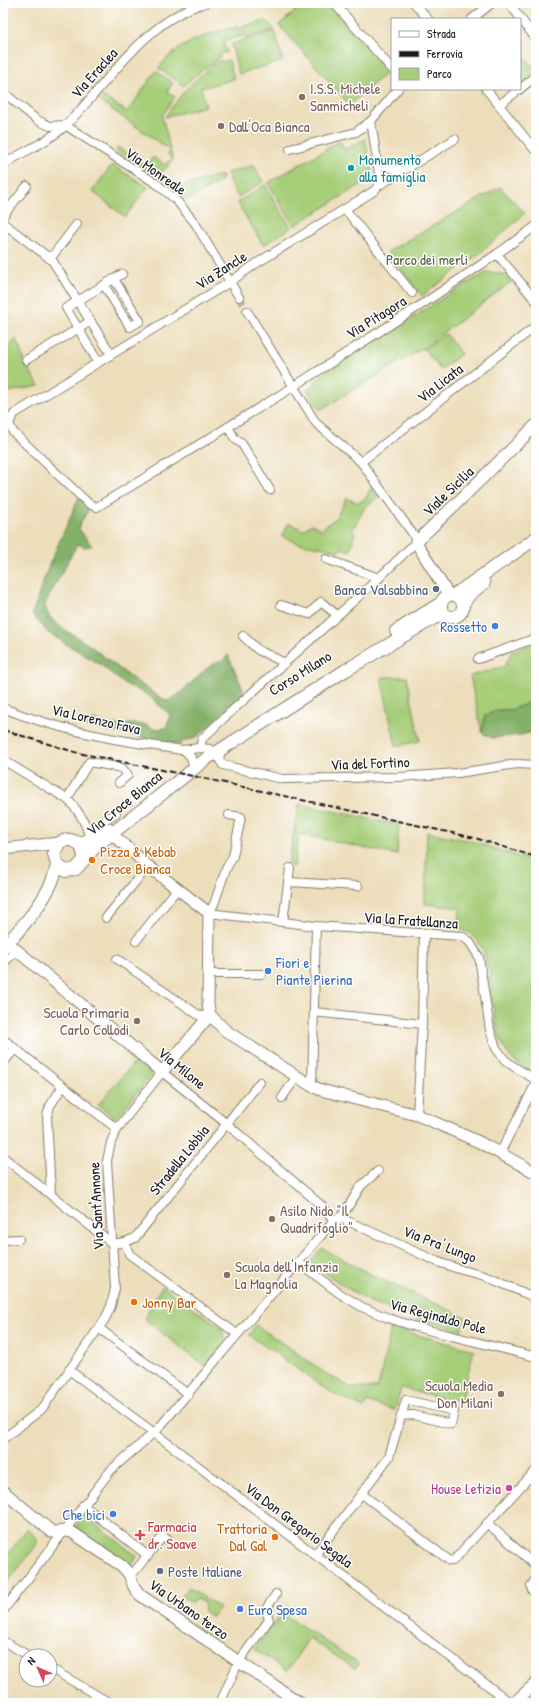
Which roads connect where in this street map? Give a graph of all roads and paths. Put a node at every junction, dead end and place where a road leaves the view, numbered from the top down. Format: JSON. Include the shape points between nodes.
{"nodes":[{"id":1,"x":206,"y":3,"type":"edge"},
{"id":2,"x":334,"y":3,"type":"edge"},
{"id":3,"x":414,"y":3,"type":"edge"},
{"id":4,"x":492,"y":3,"type":"edge"},
{"id":5,"x":509,"y":3,"type":"edge"},
{"id":6,"x":188,"y":6,"type":"edge"},
{"id":7,"x":427,"y":18,"type":"edge"},
{"id":8,"x":473,"y":18,"type":"edge"},
{"id":9,"x":520,"y":18,"type":"edge"},
{"id":10,"x":521,"y":19,"type":"edge"},
{"id":11,"x":536,"y":39,"type":"edge"},
{"id":12,"x":391,"y":68,"type":"edge"},
{"id":13,"x":536,"y":76,"type":"edge"},
{"id":14,"x":521,"y":88,"type":"edge"},
{"id":15,"x":397,"y":90,"type":"edge"},
{"id":16,"x":487,"y":90,"type":"edge"},
{"id":17,"x":519,"y":90,"type":"edge"},
{"id":18,"x":3,"y":92,"type":"edge"},
{"id":19,"x":499,"y":105,"type":"junction"},
{"id":20,"x":371,"y":121,"type":"junction"},
{"id":21,"x":65,"y":125,"type":"junction"},
{"id":22,"x":455,"y":139,"type":"dead end"},
{"id":23,"x":290,"y":149,"type":"dead end"},
{"id":24,"x":534,"y":149,"type":"dead end"},
{"id":25,"x":378,"y":164,"type":"junction"},
{"id":26,"x":3,"y":165,"type":"edge"},
{"id":27,"x":407,"y":169,"type":"junction"},
{"id":28,"x":26,"y":186,"type":"dead end"},
{"id":29,"x":378,"y":186,"type":"junction"},
{"id":30,"x":345,"y":208,"type":"junction"},
{"id":31,"x":3,"y":216,"type":"edge"},
{"id":32,"x":3,"y":223,"type":"edge"},
{"id":33,"x":77,"y":224,"type":"dead end"},
{"id":34,"x":536,"y":226,"type":"edge"},
{"id":35,"x":497,"y":254,"type":"junction"},
{"id":36,"x":50,"y":259,"type":"junction"},
{"id":37,"x":122,"y":274,"type":"dead end"},
{"id":38,"x":114,"y":279,"type":"junction"},
{"id":39,"x":230,"y":282,"type":"junction"},
{"id":40,"x":104,"y":284,"type":"junction"},
{"id":41,"x":412,"y":293,"type":"dead end"},
{"id":42,"x":239,"y":297,"type":"tunnel mouth"},
{"id":43,"x":78,"y":301,"type":"junction"},
{"id":44,"x":536,"y":301,"type":"edge"},
{"id":45,"x":247,"y":311,"type":"tunnel mouth"},
{"id":46,"x":91,"y":321,"type":"junction"},
{"id":47,"x":536,"y":326,"type":"edge"},
{"id":48,"x":78,"y":329,"type":"junction"},
{"id":49,"x":111,"y":354,"type":"junction"},
{"id":50,"x":26,"y":360,"type":"dead end"},
{"id":51,"x":98,"y":362,"type":"junction"},
{"id":52,"x":293,"y":387,"type":"junction"},
{"id":53,"x":536,"y":424,"type":"edge"},
{"id":54,"x":228,"y":427,"type":"junction"},
{"id":55,"x":362,"y":462,"type":"junction"},
{"id":56,"x":270,"y":490,"type":"dead end"},
{"id":57,"x":97,"y":507,"type":"joint"},
{"id":58,"x":536,"y":538,"type":"edge"},
{"id":59,"x":416,"y":542,"type":"junction"},
{"id":60,"x":536,"y":548,"type":"edge"},
{"id":61,"x":326,"y":558,"type":"dead end"},
{"id":62,"x":379,"y":578,"type":"junction"},
{"id":63,"x":447,"y":602,"type":"junction"},
{"id":64,"x":463,"y":604,"type":"junction"},
{"id":65,"x":281,"y":605,"type":"dead end"},
{"id":66,"x":337,"y":615,"type":"junction"},
{"id":67,"x":243,"y":636,"type":"dead end"},
{"id":68,"x":536,"y":638,"type":"edge"},
{"id":69,"x":478,"y":659,"type":"dead end"},
{"id":70,"x":285,"y":663,"type":"junction"},
{"id":71,"x":3,"y":708,"type":"edge"},
{"id":72,"x":210,"y":749,"type":"junction"},
{"id":73,"x":184,"y":750,"type":"junction"},
{"id":74,"x":3,"y":760,"type":"edge"},
{"id":75,"x":192,"y":762,"type":"junction"},
{"id":76,"x":536,"y":765,"type":"edge"},
{"id":77,"x":181,"y":773,"type":"junction"},
{"id":78,"x":119,"y":782,"type":"dead end"},
{"id":79,"x":67,"y":799,"type":"junction"},
{"id":80,"x":116,"y":813,"type":"dead end"},
{"id":81,"x":229,"y":815,"type":"dead end"},
{"id":82,"x":112,"y":834,"type":"junction"},
{"id":83,"x":85,"y":838,"type":"junction"},
{"id":84,"x":59,"y":843,"type":"junction"},
{"id":85,"x":28,"y":846,"type":"junction"},
{"id":86,"x":3,"y":848,"type":"edge"},
{"id":87,"x":84,"y":859,"type":"junction"},
{"id":88,"x":55,"y":862,"type":"junction"},
{"id":89,"x":148,"y":866,"type":"junction"},
{"id":90,"x":290,"y":868,"type":"dead end"},
{"id":91,"x":70,"y":871,"type":"junction"},
{"id":92,"x":288,"y":882,"type":"junction"},
{"id":93,"x":358,"y":886,"type":"dead end"},
{"id":94,"x":178,"y":888,"type":"junction"},
{"id":95,"x":209,"y":913,"type":"junction"},
{"id":96,"x":106,"y":918,"type":"dead end"},
{"id":97,"x":282,"y":922,"type":"junction"},
{"id":98,"x":316,"y":926,"type":"junction"},
{"id":99,"x":424,"y":934,"type":"junction"},
{"id":100,"x":136,"y":941,"type":"dead end"},
{"id":101,"x":9,"y":947,"type":"edge"},
{"id":102,"x":117,"y":959,"type":"dead end"},
{"id":103,"x":3,"y":964,"type":"edge"},
{"id":104,"x":208,"y":974,"type":"junction"},
{"id":105,"x":262,"y":974,"type":"dead end"},
{"id":106,"x":314,"y":1012,"type":"junction"},
{"id":107,"x":210,"y":1015,"type":"junction"},
{"id":108,"x":422,"y":1024,"type":"junction"},
{"id":109,"x":3,"y":1039,"type":"edge"},
{"id":110,"x":15,"y":1049,"type":"junction"},
{"id":111,"x":3,"y":1063,"type":"edge"},
{"id":112,"x":162,"y":1072,"type":"junction"},
{"id":113,"x":296,"y":1076,"type":"junction"},
{"id":114,"x":536,"y":1080,"type":"edge"},
{"id":115,"x":260,"y":1082,"type":"dead end"},
{"id":116,"x":536,"y":1083,"type":"edge"},
{"id":117,"x":63,"y":1086,"type":"junction"},
{"id":118,"x":312,"y":1086,"type":"junction"},
{"id":119,"x":282,"y":1098,"type":"dead end"},
{"id":120,"x":417,"y":1115,"type":"junction"},
{"id":121,"x":226,"y":1124,"type":"junction"},
{"id":122,"x":117,"y":1129,"type":"junction"},
{"id":123,"x":500,"y":1153,"type":"junction"},
{"id":124,"x":3,"y":1157,"type":"edge"},
{"id":125,"x":378,"y":1172,"type":"dead end"},
{"id":126,"x":536,"y":1173,"type":"edge"},
{"id":127,"x":51,"y":1195,"type":"junction"},
{"id":128,"x":334,"y":1220,"type":"junction"},
{"id":129,"x":19,"y":1239,"type":"dead end"},
{"id":130,"x":3,"y":1240,"type":"edge"},
{"id":131,"x":125,"y":1242,"type":"junction"},
{"id":132,"x":113,"y":1244,"type":"junction"},
{"id":133,"x":298,"y":1262,"type":"junction"},
{"id":134,"x":536,"y":1298,"type":"edge"},
{"id":135,"x":100,"y":1329,"type":"junction"},
{"id":136,"x":238,"y":1334,"type":"junction"},
{"id":137,"x":536,"y":1357,"type":"edge"},
{"id":138,"x":69,"y":1370,"type":"junction"},
{"id":139,"x":188,"y":1394,"type":"junction"},
{"id":140,"x":401,"y":1416,"type":"junction"},
{"id":141,"x":154,"y":1433,"type":"junction"},
{"id":142,"x":3,"y":1439,"type":"edge"},
{"id":143,"x":536,"y":1470,"type":"edge"},
{"id":144,"x":3,"y":1491,"type":"edge"},
{"id":145,"x":362,"y":1494,"type":"junction"},
{"id":146,"x":83,"y":1505,"type":"junction"},
{"id":147,"x":487,"y":1523,"type":"junction"},
{"id":148,"x":62,"y":1532,"type":"junction"},
{"id":149,"x":168,"y":1540,"type":"dead end"},
{"id":150,"x":315,"y":1555,"type":"junction"},
{"id":151,"x":148,"y":1556,"type":"junction"},
{"id":152,"x":536,"y":1567,"type":"edge"},
{"id":153,"x":129,"y":1574,"type":"junction"},
{"id":154,"x":536,"y":1578,"type":"edge"},
{"id":155,"x":276,"y":1594,"type":"dead end"},
{"id":156,"x":536,"y":1595,"type":"edge"},
{"id":157,"x":3,"y":1611,"type":"edge"},
{"id":158,"x":3,"y":1641,"type":"edge"},
{"id":159,"x":18,"y":1650,"type":"edge"},
{"id":160,"x":239,"y":1661,"type":"junction"},
{"id":161,"x":58,"y":1673,"type":"edge"},
{"id":162,"x":536,"y":1682,"type":"edge"},
{"id":163,"x":110,"y":1703,"type":"edge"},
{"id":164,"x":220,"y":1703,"type":"edge"},
{"id":165,"x":300,"y":1703,"type":"edge"},
{"id":166,"x":511,"y":1703,"type":"edge"},
{"id":167,"x":514,"y":1703,"type":"edge"}],
"edges":[{"from":1,"to":6,"type":"street","name":"Via Eraclea"},
{"from":2,"to":12,"type":"street"},
{"from":3,"to":7,"type":"street"},
{"from":4,"to":8,"type":"street"},
{"from":5,"to":9,"type":"street"},
{"from":6,"to":21,"type":"street","name":"Via Eraclea","via":[[155,29]]},
{"from":10,"to":11,"type":"street"},
{"from":13,"to":14,"type":"street"},
{"from":15,"to":20,"type":"street"},
{"from":16,"to":19,"type":"street"},
{"from":17,"to":19,"type":"street"},
{"from":18,"to":21,"type":"street","via":[[37,120],[50,126]]},
{"from":19,"to":24,"type":"street"},
{"from":20,"to":23,"type":"street","via":[[356,132]]},
{"from":20,"to":25,"type":"street"},
{"from":21,"to":26,"type":"street","name":"Via Eraclea","via":[[52,137]]},
{"from":21,"to":39,"type":"street","name":"Via Monreale","via":[[157,184],[176,200],[195,223]]},
{"from":22,"to":27,"type":"street","name":"Via Zancle"},
{"from":25,"to":27,"type":"street","via":[[395,169]]},
{"from":25,"to":29,"type":"street"},
{"from":27,"to":29,"type":"street","name":"Via Zancle"},
{"from":28,"to":31,"type":"street"},
{"from":29,"to":30,"type":"street","name":"Via Zancle"},
{"from":30,"to":39,"type":"street","name":"Via Zancle"},
{"from":30,"to":41,"type":"street"},
{"from":32,"to":36,"type":"street"},
{"from":33,"to":36,"type":"street"},
{"from":34,"to":35,"type":"street","name":"Via Pitagora"},
{"from":35,"to":44,"type":"street"},
{"from":35,"to":52,"type":"street","name":"Via Pitagora"},
{"from":36,"to":43,"type":"street"},
{"from":37,"to":38,"type":"street"},
{"from":38,"to":40,"type":"street"},
{"from":38,"to":40,"type":"street","via":[[140,321],[130,327]]},
{"from":39,"to":42,"type":"street","name":"Via Monreale"},
{"from":39,"to":49,"type":"street","name":"Via Zancle"},
{"from":40,"to":43,"type":"street"},
{"from":43,"to":46,"type":"street"},
{"from":43,"to":48,"type":"street","via":[[66,308]]},
{"from":45,"to":52,"type":"street"},
{"from":46,"to":48,"type":"street"},
{"from":46,"to":49,"type":"street"},
{"from":47,"to":55,"type":"street","name":"Via Licata"},
{"from":48,"to":50,"type":"street"},
{"from":48,"to":51,"type":"street"},
{"from":49,"to":51,"type":"street","name":"Via Zancle"},
{"from":51,"to":57,"type":"street","name":"Via Zancle","via":[[14,414],[9,423],[13,432],[89,504]]},
{"from":52,"to":54,"type":"street","name":"Via Pitagora"},
{"from":52,"to":55,"type":"street","via":[[316,423]]},
{"from":53,"to":59,"type":"street","name":"Viale Sicilia"},
{"from":54,"to":56,"type":"street","via":[[242,444]]},
{"from":54,"to":57,"type":"street","name":"Via Pitagora"},
{"from":55,"to":59,"type":"street"},
{"from":58,"to":63,"type":"main road","name":"Corso Milano"},
{"from":59,"to":62,"type":"street","name":"Viale Sicilia"},
{"from":59,"to":63,"type":"street"},
{"from":60,"to":64,"type":"main road","via":[[475,589]]},
{"from":61,"to":62,"type":"street"},
{"from":62,"to":66,"type":"street","name":"Viale Sicilia"},
{"from":63,"to":64,"type":"main road","via":[[461,600]]},
{"from":63,"to":64,"type":"main road","via":[[451,617],[461,612]]},
{"from":63,"to":72,"type":"main road","name":"Corso Milano","via":[[434,618]]},
{"from":65,"to":66,"type":"street","via":[[309,614],[321,602]]},
{"from":66,"to":70,"type":"street","name":"Viale Sicilia"},
{"from":67,"to":70,"type":"street","via":[[258,650]]},
{"from":68,"to":69,"type":"street"},
{"from":70,"to":72,"type":"street","name":"Viale Sicilia","via":[[205,736],[200,744]]},
{"from":71,"to":73,"type":"street","name":"Via Lorenzo Fava","via":[[77,732]]},
{"from":72,"to":73,"type":"street","name":"Via Lorenzo Fava"},
{"from":72,"to":75,"type":"main road","name":"Corso Milano"},
{"from":72,"to":76,"type":"street","name":"Via del Fortino","via":[[223,765],[282,779],[458,773],[517,764]]},
{"from":72,"to":77,"type":"main road","name":"Corso Milano"},
{"from":73,"to":75,"type":"street"},
{"from":74,"to":79,"type":"street"},
{"from":75,"to":77,"type":"main road","name":"Corso Milano"},
{"from":77,"to":82,"type":"main road","name":"Via Croce Bianca"},
{"from":77,"to":83,"type":"main road","name":"Via Croce Bianca","via":[[109,828]]},
{"from":78,"to":79,"type":"street","via":[[128,775],[122,768],[89,762]]},
{"from":79,"to":83,"type":"street","via":[[73,804]]},
{"from":80,"to":83,"type":"street","name":"Via Croce Bianca"},
{"from":81,"to":95,"type":"street","via":[[241,816],[233,856]]},
{"from":82,"to":87,"type":"main road","name":"Via Croce Bianca"},
{"from":82,"to":89,"type":"street"},
{"from":83,"to":84,"type":"main road","name":"Via Croce Bianca"},
{"from":83,"to":87,"type":"main road","name":"Via Croce Bianca","via":[[82,847]]},
{"from":84,"to":85,"type":"street"},
{"from":84,"to":88,"type":"main road","via":[[54,850]]},
{"from":85,"to":86,"type":"street"},
{"from":85,"to":88,"type":"street","via":[[48,853]]},
{"from":87,"to":91,"type":"main road","name":"Via Croce Bianca","via":[[79,867]]},
{"from":88,"to":91,"type":"main road","via":[[63,870]]},
{"from":88,"to":101,"type":"main road","via":[[56,875],[46,894]]},
{"from":89,"to":94,"type":"street"},
{"from":89,"to":96,"type":"street"},
{"from":90,"to":92,"type":"street"},
{"from":91,"to":101,"type":"main road","name":"Via Croce Bianca","via":[[36,918]]},
{"from":92,"to":93,"type":"street","name":"Via la Fratellanza"},
{"from":92,"to":97,"type":"street"},
{"from":94,"to":95,"type":"street"},
{"from":94,"to":100,"type":"street"},
{"from":95,"to":97,"type":"street","name":"Via la Fratellanza"},
{"from":95,"to":104,"type":"street"},
{"from":97,"to":98,"type":"street","name":"Via la Fratellanza"},
{"from":98,"to":99,"type":"street","name":"Via la Fratellanza"},
{"from":98,"to":106,"type":"street"},
{"from":99,"to":108,"type":"street"},
{"from":99,"to":114,"type":"street","name":"Via la Fratellanza","via":[[460,936],[475,948],[481,965],[490,1030],[496,1048],[505,1060]]},
{"from":101,"to":103,"type":"street"},
{"from":101,"to":112,"type":"street","name":"Via Milone"},
{"from":102,"to":107,"type":"street","via":[[200,1016]]},
{"from":104,"to":105,"type":"street"},
{"from":104,"to":107,"type":"street"},
{"from":106,"to":108,"type":"street"},
{"from":106,"to":118,"type":"street"},
{"from":107,"to":112,"type":"street","name":"Via Sant'Annone"},
{"from":107,"to":113,"type":"street","via":[[226,1031]]},
{"from":108,"to":120,"type":"street"},
{"from":109,"to":110,"type":"street"},
{"from":110,"to":111,"type":"street"},
{"from":110,"to":117,"type":"street"},
{"from":112,"to":121,"type":"street","name":"Via Milone"},
{"from":112,"to":122,"type":"street","name":"Via Sant'Annone"},
{"from":113,"to":118,"type":"street"},
{"from":113,"to":119,"type":"street"},
{"from":115,"to":121,"type":"street","name":"Stradella Lobbia"},
{"from":116,"to":123,"type":"street"},
{"from":117,"to":122,"type":"street"},
{"from":117,"to":127,"type":"street","via":[[50,1106],[47,1116]]},
{"from":118,"to":120,"type":"street"},
{"from":120,"to":123,"type":"street"},
{"from":121,"to":128,"type":"street","name":"Via Milone"},
{"from":121,"to":131,"type":"street","name":"Stradella Lobbia","via":[[135,1238]]},
{"from":122,"to":132,"type":"street","name":"Via Sant'Annone","via":[[107,1161]]},
{"from":123,"to":126,"type":"street"},
{"from":124,"to":127,"type":"street"},
{"from":125,"to":128,"type":"street","via":[[361,1186],[343,1215]]},
{"from":127,"to":132,"type":"street"},
{"from":128,"to":133,"type":"street"},
{"from":128,"to":134,"type":"street","name":"Via Pra' Lungo","via":[[343,1219],[438,1262],[486,1276]]},
{"from":129,"to":130,"type":"street"},
{"from":131,"to":132,"type":"street","name":"Stradella Lobbia"},
{"from":131,"to":136,"type":"street","via":[[129,1254]]},
{"from":132,"to":135,"type":"street","name":"Via Sant'Annone","via":[[114,1288],[111,1306]]},
{"from":133,"to":136,"type":"street"},
{"from":133,"to":137,"type":"street","name":"Via Reginaldo Pole","via":[[339,1293],[362,1307],[388,1318]]},
{"from":135,"to":138,"type":"street","name":"Via Sant'Annone"},
{"from":135,"to":139,"type":"street"},
{"from":136,"to":139,"type":"street"},
{"from":138,"to":141,"type":"street","name":"Via Don Gregorio Segala"},
{"from":138,"to":142,"type":"street","name":"Via Sant'Annone","via":[[42,1409]]},
{"from":139,"to":141,"type":"street"},
{"from":140,"to":140,"type":"street","via":[[413,1415],[451,1424],[454,1411],[406,1400]]},
{"from":140,"to":145,"type":"street","via":[[389,1457]]},
{"from":141,"to":146,"type":"street","via":[[111,1470]]},
{"from":141,"to":150,"type":"street","name":"Via Don Gregorio Segala"},
{"from":143,"to":147,"type":"street"},
{"from":144,"to":148,"type":"street","name":"Via Urbano terzo","via":[[52,1532]]},
{"from":145,"to":147,"type":"street","via":[[450,1561],[456,1560]]},
{"from":145,"to":150,"type":"street"},
{"from":146,"to":148,"type":"street"},
{"from":146,"to":151,"type":"street"},
{"from":147,"to":152,"type":"street"},
{"from":148,"to":153,"type":"street","name":"Via Urbano terzo","via":[[70,1531],[122,1566]]},
{"from":148,"to":157,"type":"street"},
{"from":149,"to":151,"type":"street","name":"Via Urbano terzo","via":[[163,1536]]},
{"from":150,"to":166,"type":"street","name":"Via Don Gregorio Segala"},
{"from":151,"to":153,"type":"street","name":"Via Urbano terzo"},
{"from":153,"to":160,"type":"street","name":"Via Urbano terzo","via":[[140,1595]]},
{"from":154,"to":156,"type":"street","via":[[531,1586]]},
{"from":155,"to":160,"type":"street","via":[[266,1609],[269,1620]]},
{"from":158,"to":159,"type":"street"},
{"from":160,"to":164,"type":"street"},
{"from":160,"to":165,"type":"street","name":"Via Urbano terzo"},
{"from":161,"to":163,"type":"street"},
{"from":162,"to":167,"type":"street"}]}
